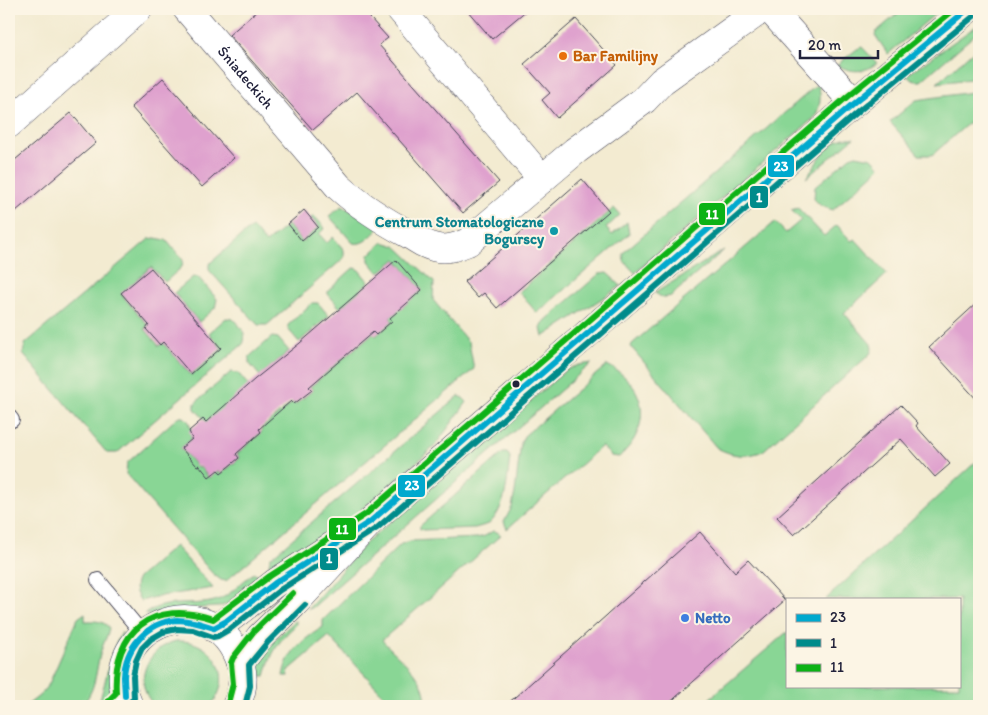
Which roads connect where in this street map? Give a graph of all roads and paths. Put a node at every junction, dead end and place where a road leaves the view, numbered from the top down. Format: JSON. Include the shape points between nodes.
{"nodes":[{"id":1,"x":138,"y":9,"type":"edge"},
{"id":2,"x":186,"y":9,"type":"edge"},
{"id":3,"x":400,"y":9,"type":"edge"},
{"id":4,"x":762,"y":9,"type":"edge"},
{"id":5,"x":770,"y":9,"type":"edge"},
{"id":6,"x":968,"y":9,"type":"edge"},
{"id":7,"x":854,"y":103,"type":"junction"},
{"id":8,"x":9,"y":124,"type":"edge"},
{"id":9,"x":542,"y":179,"type":"junction"},
{"id":10,"x":371,"y":521,"type":"junction"},
{"id":11,"x":98,"y":580,"type":"dead end"},
{"id":12,"x":214,"y":628,"type":"junction"},
{"id":13,"x":143,"y":634,"type":"junction"},
{"id":14,"x":240,"y":663,"type":"junction"},
{"id":15,"x":123,"y":703,"type":"edge"},
{"id":16,"x":236,"y":706,"type":"edge"}],
"edges":[{"from":1,"to":8,"type":"street"},
{"from":2,"to":9,"type":"street","name":"Śniadeckich","via":[[339,187],[393,226],[426,244],[452,248],[468,242]]},
{"from":3,"to":9,"type":"street"},
{"from":4,"to":9,"type":"street","name":"Śniadeckich","via":[[662,81],[644,100]]},
{"from":5,"to":7,"type":"street"},
{"from":6,"to":7,"type":"street"},
{"from":7,"to":10,"type":"street"},
{"from":10,"to":12,"type":"street","via":[[275,583]]},
{"from":10,"to":14,"type":"street","via":[[260,637]]},
{"from":11,"to":13,"type":"lane"},
{"from":12,"to":13,"type":"street","via":[[187,619],[173,620],[158,624]]},
{"from":12,"to":14,"type":"street","via":[[234,647]]},
{"from":13,"to":15,"type":"street","via":[[130,649],[123,669]]},
{"from":14,"to":16,"type":"street","via":[[242,687]]}]}
